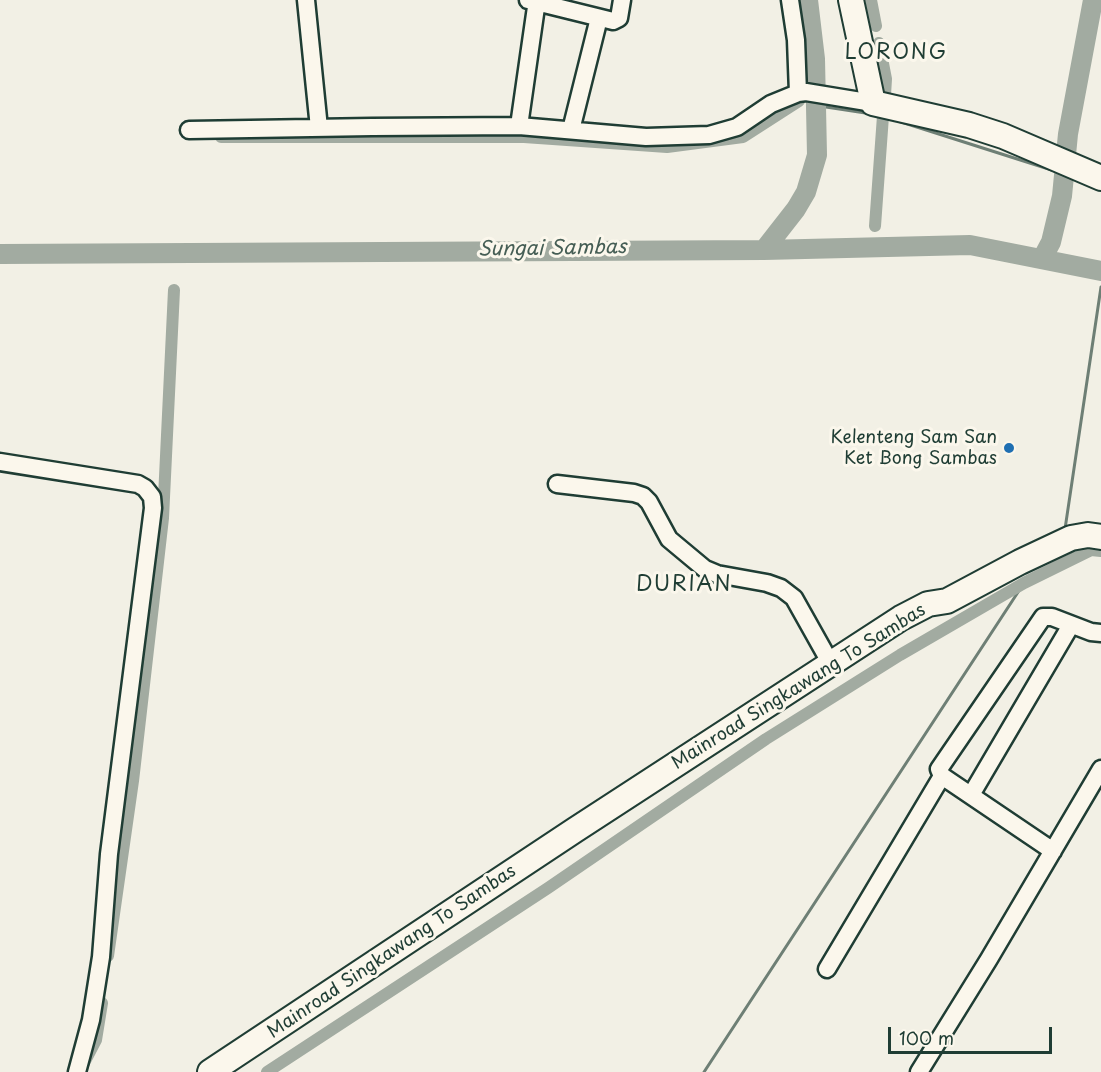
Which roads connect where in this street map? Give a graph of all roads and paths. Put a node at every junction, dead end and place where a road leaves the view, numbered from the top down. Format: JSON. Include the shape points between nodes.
{"nodes":[{"id":1,"x":306,"y":0,"type":"edge"},
{"id":2,"x":622,"y":0,"type":"edge"},
{"id":3,"x":790,"y":0,"type":"edge"},
{"id":4,"x":852,"y":0,"type":"edge"},
{"id":5,"x":534,"y":1,"type":"edge"},
{"id":6,"x":599,"y":18,"type":"junction"},
{"id":7,"x":802,"y":92,"type":"junction"},
{"id":8,"x":873,"y":103,"type":"junction"},
{"id":9,"x":519,"y":126,"type":"junction"},
{"id":10,"x":319,"y":128,"type":"junction"},
{"id":11,"x":189,"y":130,"type":"dead end"},
{"id":12,"x":571,"y":130,"type":"junction"},
{"id":13,"x":1080,"y":169,"type":"edge"},
{"id":14,"x":0,"y":462,"type":"edge"},
{"id":15,"x":557,"y":484,"type":"dead end"},
{"id":16,"x":1101,"y":537,"type":"edge"},
{"id":17,"x":947,"y":601,"type":"junction"},
{"id":18,"x":1071,"y":625,"type":"junction"},
{"id":19,"x":1101,"y":633,"type":"edge"},
{"id":20,"x":831,"y":664,"type":"junction"},
{"id":21,"x":1101,"y":769,"type":"edge"},
{"id":22,"x":942,"y":776,"type":"junction"},
{"id":23,"x":971,"y":795,"type":"junction"},
{"id":24,"x":628,"y":805,"type":"junction"},
{"id":25,"x":1053,"y":851,"type":"junction"},
{"id":26,"x":827,"y":969,"type":"dead end"},
{"id":27,"x":77,"y":1072,"type":"edge"},
{"id":28,"x":210,"y":1072,"type":"edge"},
{"id":29,"x":237,"y":1072,"type":"edge"},
{"id":30,"x":919,"y":1072,"type":"edge"}],
"edges":[{"from":1,"to":10,"type":"street"},
{"from":2,"to":6,"type":"street","via":[[617,20]]},
{"from":3,"to":7,"type":"street"},
{"from":4,"to":8,"type":"highway"},
{"from":5,"to":6,"type":"street"},
{"from":5,"to":9,"type":"street"},
{"from":6,"to":12,"type":"street"},
{"from":7,"to":8,"type":"street"},
{"from":7,"to":12,"type":"street","via":[[771,104],[737,128],[709,135],[646,137]]},
{"from":8,"to":13,"type":"highway","via":[[1003,136]]},
{"from":9,"to":10,"type":"street"},
{"from":9,"to":12,"type":"street"},
{"from":10,"to":11,"type":"street"},
{"from":14,"to":27,"type":"street","via":[[128,481],[145,488],[152,497],[109,854],[101,957],[91,1020]]},
{"from":15,"to":20,"type":"street","via":[[643,496],[669,539],[705,569],[767,583],[794,598]]},
{"from":16,"to":17,"type":"highway","via":[[1071,538]]},
{"from":17,"to":20,"type":"highway","name":"Mainroad Singkawang To Sambas","via":[[916,609]]},
{"from":17,"to":24,"type":"highway","name":"Mainroad Singkawang To Sambas","via":[[934,616]]},
{"from":18,"to":19,"type":"street"},
{"from":18,"to":22,"type":"street","via":[[1052,617],[1039,621],[941,765]]},
{"from":18,"to":23,"type":"street"},
{"from":20,"to":24,"type":"highway","name":"Mainroad Singkawang To Sambas","via":[[773,700]]},
{"from":21,"to":25,"type":"street"},
{"from":22,"to":23,"type":"street"},
{"from":22,"to":26,"type":"street"},
{"from":23,"to":25,"type":"street"},
{"from":24,"to":28,"type":"highway","name":"Mainroad Singkawang To Sambas"},
{"from":24,"to":29,"type":"highway","name":"Mainroad Singkawang To Sambas","via":[[553,862]]},
{"from":25,"to":30,"type":"street"}]}
